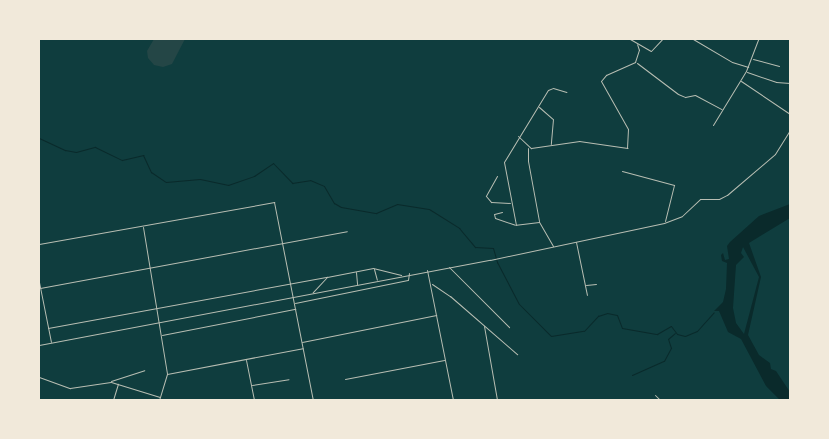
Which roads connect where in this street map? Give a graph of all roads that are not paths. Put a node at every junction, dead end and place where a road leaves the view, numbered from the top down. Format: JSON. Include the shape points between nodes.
{"nodes":[{"id":1,"x":630,"y":39,"type":"edge"},
{"id":2,"x":637,"y":39,"type":"edge"},
{"id":3,"x":662,"y":39,"type":"edge"},
{"id":4,"x":693,"y":39,"type":"edge"},
{"id":5,"x":758,"y":39,"type":"edge"},
{"id":6,"x":636,"y":43,"type":"junction"},
{"id":7,"x":752,"y":59,"type":"junction"},
{"id":8,"x":635,"y":62,"type":"junction"},
{"id":9,"x":779,"y":66,"type":"dead end"},
{"id":10,"x":748,"y":67,"type":"junction"},
{"id":11,"x":746,"y":71,"type":"junction"},
{"id":12,"x":740,"y":81,"type":"junction"},
{"id":13,"x":790,"y":84,"type":"edge"},
{"id":14,"x":566,"y":92,"type":"dead end"},
{"id":15,"x":539,"y":108,"type":"junction"},
{"id":16,"x":721,"y":109,"type":"junction"},
{"id":17,"x":790,"y":114,"type":"edge"},
{"id":18,"x":713,"y":125,"type":"dead end"},
{"id":19,"x":790,"y":130,"type":"edge"},
{"id":20,"x":518,"y":136,"type":"junction"},
{"id":21,"x":551,"y":145,"type":"junction"},
{"id":22,"x":528,"y":148,"type":"junction"},
{"id":23,"x":622,"y":172,"type":"dead end"},
{"id":24,"x":497,"y":176,"type":"dead end"},
{"id":25,"x":511,"y":203,"type":"junction"},
{"id":26,"x":502,"y":212,"type":"dead end"},
{"id":27,"x":539,"y":222,"type":"junction"},
{"id":28,"x":664,"y":223,"type":"junction"},
{"id":29,"x":143,"y":225,"type":"junction"},
{"id":30,"x":516,"y":225,"type":"junction"},
{"id":31,"x":347,"y":231,"type":"dead end"},
{"id":32,"x":282,"y":241,"type":"junction"},
{"id":33,"x":576,"y":242,"type":"junction"},
{"id":34,"x":39,"y":244,"type":"edge"},
{"id":35,"x":553,"y":246,"type":"junction"},
{"id":36,"x":148,"y":266,"type":"junction"},
{"id":37,"x":448,"y":267,"type":"junction"},
{"id":38,"x":373,"y":268,"type":"junction"},
{"id":39,"x":427,"y":270,"type":"junction"},
{"id":40,"x":356,"y":271,"type":"junction"},
{"id":41,"x":409,"y":274,"type":"junction"},
{"id":42,"x":402,"y":275,"type":"junction"},
{"id":43,"x":327,"y":277,"type":"junction"},
{"id":44,"x":377,"y":280,"type":"junction"},
{"id":45,"x":39,"y":282,"type":"edge"},
{"id":46,"x":290,"y":282,"type":"junction"},
{"id":47,"x":357,"y":284,"type":"junction"},
{"id":48,"x":431,"y":284,"type":"junction"},
{"id":49,"x":596,"y":284,"type":"dead end"},
{"id":50,"x":585,"y":285,"type":"junction"},
{"id":51,"x":40,"y":288,"type":"junction"},
{"id":52,"x":313,"y":292,"type":"junction"},
{"id":53,"x":587,"y":295,"type":"dead end"},
{"id":54,"x":293,"y":296,"type":"junction"},
{"id":55,"x":294,"y":303,"type":"junction"},
{"id":56,"x":156,"y":307,"type":"junction"},
{"id":57,"x":295,"y":308,"type":"junction"},
{"id":58,"x":436,"y":315,"type":"junction"},
{"id":59,"x":158,"y":322,"type":"junction"},
{"id":60,"x":484,"y":325,"type":"junction"},
{"id":61,"x":48,"y":328,"type":"junction"},
{"id":62,"x":509,"y":328,"type":"dead end"},
{"id":63,"x":161,"y":335,"type":"junction"},
{"id":64,"x":302,"y":342,"type":"junction"},
{"id":65,"x":51,"y":343,"type":"junction"},
{"id":66,"x":39,"y":345,"type":"edge"},
{"id":67,"x":304,"y":348,"type":"junction"},
{"id":68,"x":517,"y":354,"type":"dead end"},
{"id":69,"x":246,"y":360,"type":"junction"},
{"id":70,"x":445,"y":360,"type":"junction"},
{"id":71,"x":144,"y":370,"type":"dead end"},
{"id":72,"x":167,"y":374,"type":"junction"},
{"id":73,"x":39,"y":377,"type":"edge"},
{"id":74,"x":289,"y":379,"type":"dead end"},
{"id":75,"x":345,"y":379,"type":"dead end"},
{"id":76,"x":111,"y":382,"type":"junction"},
{"id":77,"x":118,"y":384,"type":"junction"},
{"id":78,"x":251,"y":385,"type":"junction"},
{"id":79,"x":655,"y":395,"type":"dead end"},
{"id":80,"x":160,"y":397,"type":"junction"},
{"id":81,"x":113,"y":400,"type":"edge"},
{"id":82,"x":159,"y":400,"type":"edge"},
{"id":83,"x":254,"y":400,"type":"edge"},
{"id":84,"x":313,"y":400,"type":"edge"},
{"id":85,"x":453,"y":400,"type":"edge"},
{"id":86,"x":497,"y":400,"type":"edge"},
{"id":87,"x":660,"y":400,"type":"edge"}],
"edges":[{"from":1,"to":6,"type":"street"},
{"from":2,"to":6,"type":"street"},
{"from":3,"to":6,"type":"street","via":[[651,51]]},
{"from":4,"to":10,"type":"street","via":[[732,62]]},
{"from":5,"to":7,"type":"street"},
{"from":6,"to":8,"type":"street","via":[[639,50]]},
{"from":7,"to":9,"type":"street"},
{"from":7,"to":10,"type":"street"},
{"from":8,"to":16,"type":"street","via":[[678,94],[684,97],[695,95]]},
{"from":8,"to":21,"type":"street","via":[[606,74],[601,81],[628,128],[628,148],[584,141]]},
{"from":10,"to":11,"type":"street"},
{"from":11,"to":12,"type":"street"},
{"from":11,"to":13,"type":"street"},
{"from":12,"to":16,"type":"street"},
{"from":12,"to":17,"type":"street"},
{"from":14,"to":15,"type":"street","via":[[550,88]]},
{"from":15,"to":20,"type":"street"},
{"from":15,"to":21,"type":"street","via":[[553,119]]},
{"from":16,"to":18,"type":"street"},
{"from":19,"to":28,"type":"street","via":[[775,154],[727,195],[714,199],[700,198],[689,211]]},
{"from":20,"to":22,"type":"street"},
{"from":20,"to":25,"type":"street","via":[[504,162]]},
{"from":21,"to":22,"type":"street"},
{"from":22,"to":27,"type":"street"},
{"from":23,"to":28,"type":"street","via":[[674,185]]},
{"from":24,"to":25,"type":"street","via":[[486,196],[491,202]]},
{"from":25,"to":30,"type":"street"},
{"from":26,"to":30,"type":"street","via":[[494,214],[495,218]]},
{"from":27,"to":30,"type":"street"},
{"from":27,"to":35,"type":"street"},
{"from":28,"to":33,"type":"street"},
{"from":29,"to":32,"type":"street","via":[[274,202]]},
{"from":29,"to":34,"type":"street"},
{"from":29,"to":36,"type":"street"},
{"from":31,"to":32,"type":"street"},
{"from":32,"to":36,"type":"street"},
{"from":32,"to":46,"type":"street"},
{"from":33,"to":35,"type":"street"},
{"from":33,"to":50,"type":"street"},
{"from":35,"to":37,"type":"street"},
{"from":36,"to":51,"type":"street"},
{"from":36,"to":56,"type":"street"},
{"from":37,"to":39,"type":"street"},
{"from":37,"to":62,"type":"street"},
{"from":38,"to":40,"type":"street"},
{"from":38,"to":42,"type":"street"},
{"from":38,"to":44,"type":"street"},
{"from":39,"to":41,"type":"street"},
{"from":39,"to":48,"type":"street"},
{"from":40,"to":43,"type":"street"},
{"from":40,"to":47,"type":"street"},
{"from":41,"to":42,"type":"street"},
{"from":41,"to":55,"type":"street","via":[[408,280]]},
{"from":42,"to":44,"type":"street"},
{"from":43,"to":46,"type":"street"},
{"from":43,"to":52,"type":"street"},
{"from":44,"to":47,"type":"street"},
{"from":45,"to":51,"type":"street"},
{"from":46,"to":54,"type":"street"},
{"from":46,"to":56,"type":"street"},
{"from":47,"to":52,"type":"street"},
{"from":48,"to":58,"type":"street"},
{"from":48,"to":60,"type":"street"},
{"from":49,"to":50,"type":"street"},
{"from":50,"to":53,"type":"street"},
{"from":51,"to":61,"type":"street"},
{"from":52,"to":54,"type":"street"},
{"from":54,"to":55,"type":"street"},
{"from":54,"to":59,"type":"street"},
{"from":55,"to":57,"type":"street"},
{"from":56,"to":59,"type":"street"},
{"from":56,"to":61,"type":"street"},
{"from":57,"to":63,"type":"street"},
{"from":57,"to":64,"type":"street"},
{"from":58,"to":64,"type":"street"},
{"from":58,"to":70,"type":"street"},
{"from":59,"to":63,"type":"street"},
{"from":59,"to":65,"type":"street"},
{"from":60,"to":68,"type":"street"},
{"from":60,"to":86,"type":"street"},
{"from":61,"to":65,"type":"street"},
{"from":63,"to":72,"type":"street"},
{"from":64,"to":67,"type":"street"},
{"from":65,"to":66,"type":"street"},
{"from":67,"to":69,"type":"street"},
{"from":67,"to":84,"type":"street"},
{"from":69,"to":72,"type":"street"},
{"from":69,"to":78,"type":"street"},
{"from":70,"to":75,"type":"street"},
{"from":70,"to":85,"type":"street"},
{"from":71,"to":76,"type":"street"},
{"from":72,"to":80,"type":"street"},
{"from":73,"to":76,"type":"street","via":[[70,388]]},
{"from":74,"to":78,"type":"street"},
{"from":76,"to":77,"type":"street"},
{"from":77,"to":80,"type":"street"},
{"from":77,"to":81,"type":"street"},
{"from":78,"to":83,"type":"street"},
{"from":79,"to":87,"type":"street"},
{"from":80,"to":82,"type":"street"}]}
